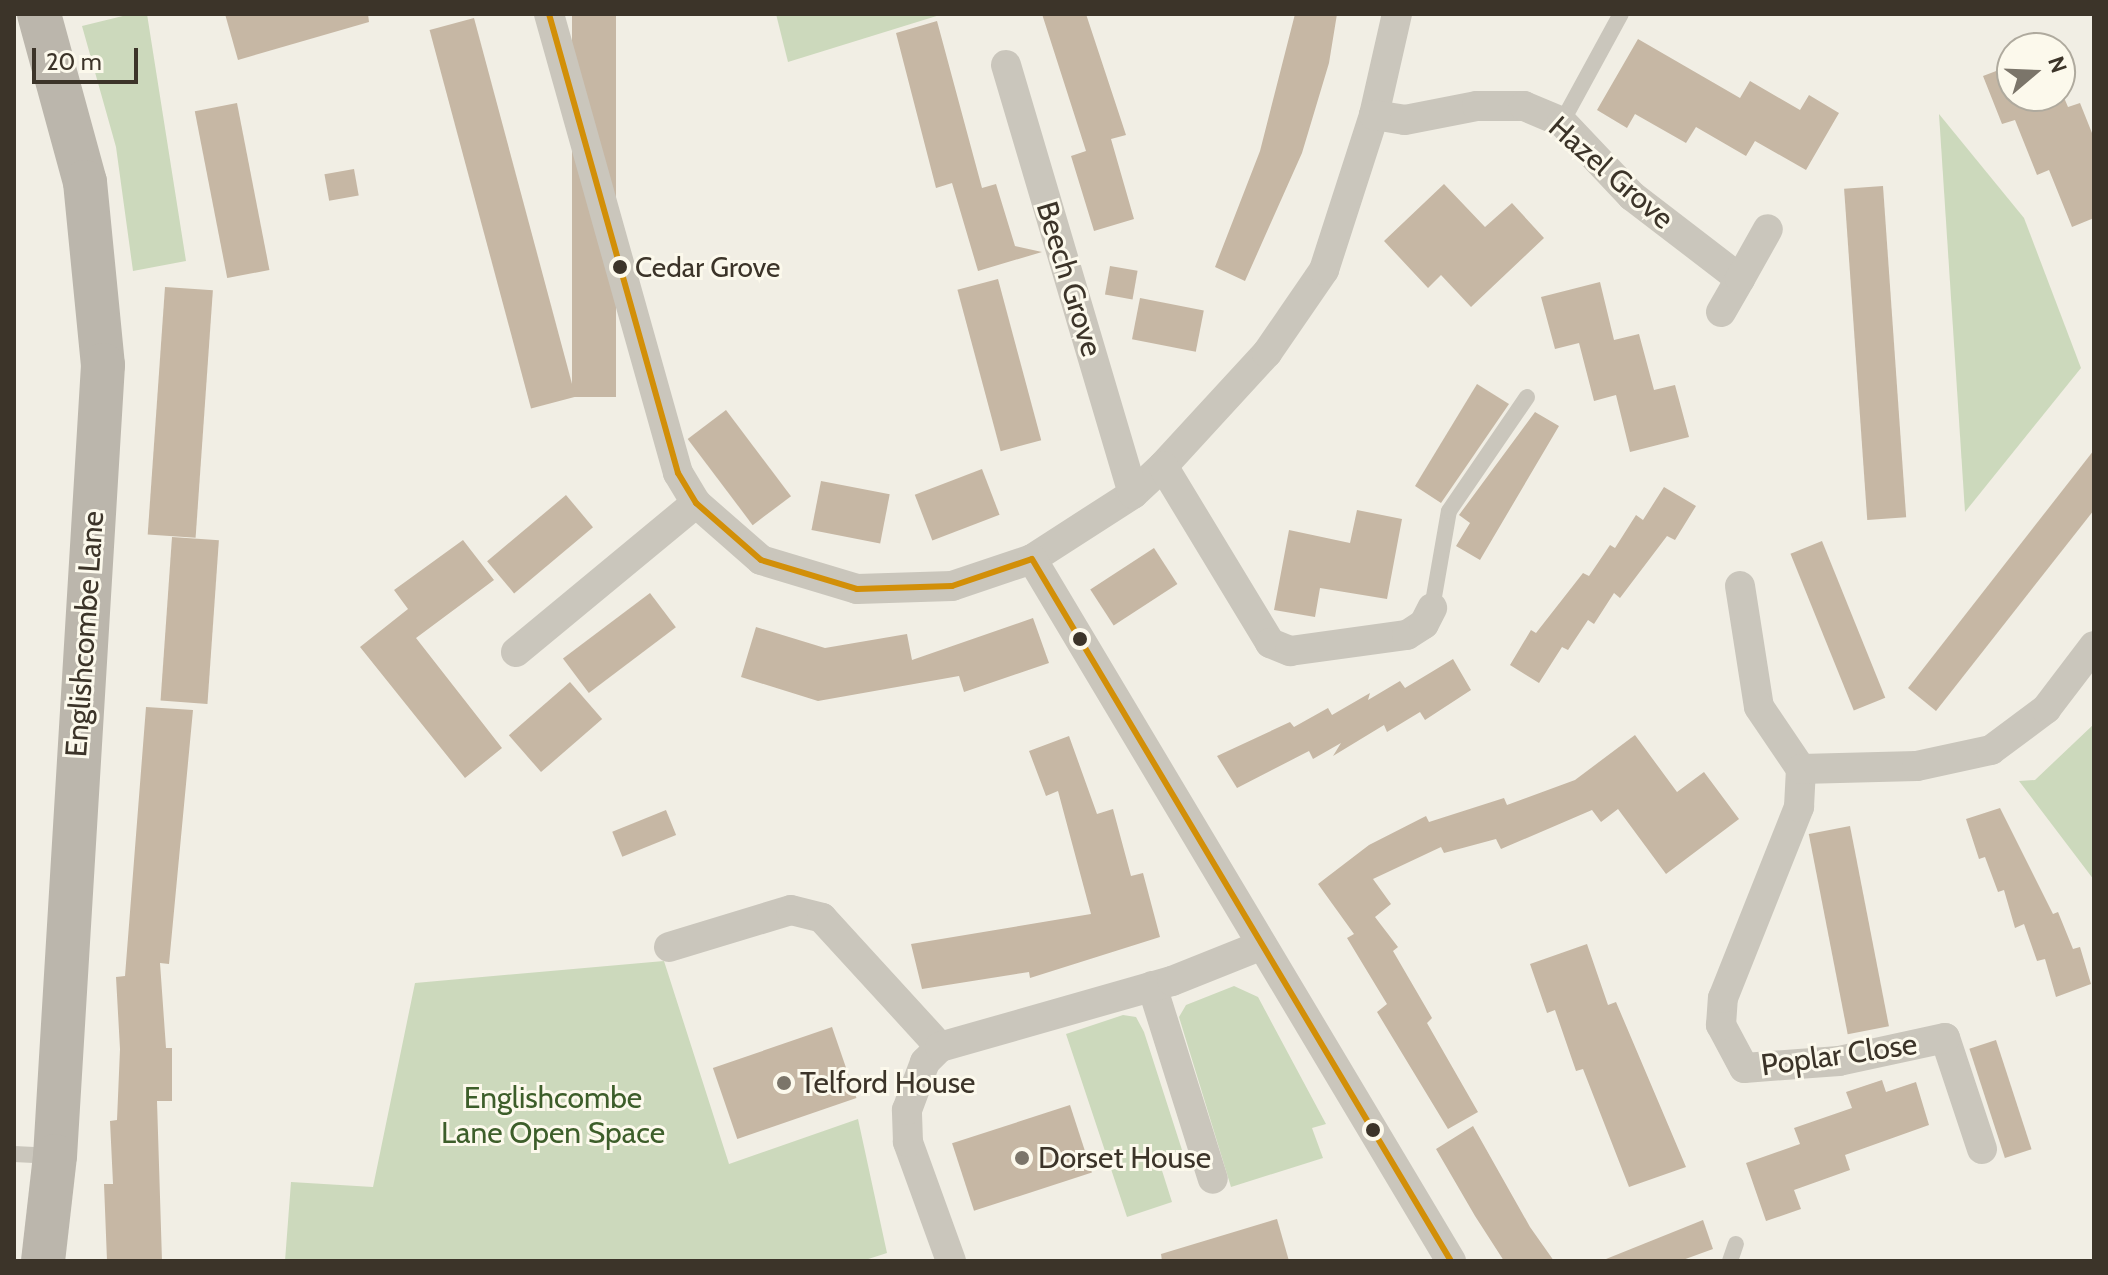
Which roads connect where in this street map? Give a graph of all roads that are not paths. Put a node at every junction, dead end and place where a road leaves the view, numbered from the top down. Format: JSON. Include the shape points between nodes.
{"nodes":[{"id":1,"x":27,"y":14,"type":"edge"},
{"id":2,"x":39,"y":14,"type":"edge"},
{"id":3,"x":549,"y":14,"type":"edge"},
{"id":4,"x":1397,"y":14,"type":"edge"},
{"id":5,"x":1621,"y":14,"type":"edge"},
{"id":6,"x":14,"y":16,"type":"edge"},
{"id":7,"x":1006,"y":65,"type":"dead end"},
{"id":8,"x":1374,"y":115,"type":"junction"},
{"id":9,"x":1562,"y":122,"type":"junction"},
{"id":10,"x":1768,"y":229,"type":"dead end"},
{"id":11,"x":1740,"y":279,"type":"junction"},
{"id":12,"x":1721,"y":312,"type":"dead end"},
{"id":13,"x":1527,"y":397,"type":"dead end"},
{"id":14,"x":1163,"y":466,"type":"junction"},
{"id":15,"x":1133,"y":494,"type":"junction"},
{"id":16,"x":696,"y":503,"type":"junction"},
{"id":17,"x":1032,"y":559,"type":"junction"},
{"id":18,"x":1740,"y":586,"type":"dead end"},
{"id":19,"x":1432,"y":608,"type":"joint"},
{"id":20,"x":2094,"y":646,"type":"edge"},
{"id":21,"x":516,"y":652,"type":"dead end"},
{"id":22,"x":1801,"y":769,"type":"junction"},
{"id":23,"x":1262,"y":945,"type":"junction"},
{"id":24,"x":669,"y":947,"type":"dead end"},
{"id":25,"x":1152,"y":986,"type":"junction"},
{"id":26,"x":940,"y":1047,"type":"junction"},
{"id":27,"x":1982,"y":1149,"type":"dead end"},
{"id":28,"x":35,"y":1155,"type":"edge"},
{"id":29,"x":1213,"y":1179,"type":"dead end"},
{"id":30,"x":1736,"y":1244,"type":"dead end"},
{"id":31,"x":43,"y":1261,"type":"edge"},
{"id":32,"x":951,"y":1261,"type":"edge"},
{"id":33,"x":1451,"y":1261,"type":"edge"},
{"id":34,"x":1730,"y":1261,"type":"edge"}],
"edges":[{"from":1,"to":6,"type":"street"},
{"from":2,"to":28,"type":"street","name":"Englishcombe Lane","via":[[85,182],[103,365]]},
{"from":3,"to":16,"type":"street","via":[[678,473]]},
{"from":4,"to":8,"type":"street"},
{"from":5,"to":9,"type":"lane"},
{"from":7,"to":15,"type":"street","name":"Beech Grove"},
{"from":8,"to":9,"type":"street","name":"Hazel Grove","via":[[1405,120],[1477,106],[1524,106]]},
{"from":8,"to":14,"type":"street","via":[[1324,270],[1267,353]]},
{"from":9,"to":11,"type":"street","name":"Hazel Grove","via":[[1632,196]]},
{"from":10,"to":11,"type":"street"},
{"from":11,"to":12,"type":"street"},
{"from":13,"to":19,"type":"lane","via":[[1449,511]]},
{"from":14,"to":15,"type":"street"},
{"from":14,"to":19,"type":"street","via":[[1270,643],[1290,651],[1407,635],[1424,624]]},
{"from":15,"to":17,"type":"street"},
{"from":16,"to":17,"type":"street","via":[[761,560],[857,589],[952,586]]},
{"from":16,"to":21,"type":"street"},
{"from":17,"to":23,"type":"street"},
{"from":18,"to":22,"type":"street","via":[[1759,707]]},
{"from":20,"to":22,"type":"street","via":[[2046,709],[1991,750],[1917,766]]},
{"from":22,"to":27,"type":"street","name":"Poplar Close","via":[[1799,807],[1723,998],[1728,1047],[1744,1068],[1782,1069],[1945,1038]]},
{"from":23,"to":25,"type":"street"},
{"from":23,"to":33,"type":"street"},
{"from":24,"to":26,"type":"street","via":[[791,910],[822,918]]},
{"from":25,"to":26,"type":"street"},
{"from":25,"to":29,"type":"street"},
{"from":26,"to":32,"type":"street","via":[[913,1084],[908,1142]]},
{"from":28,"to":31,"type":"street","name":"Englishcombe Lane"},
{"from":30,"to":34,"type":"lane"}]}
